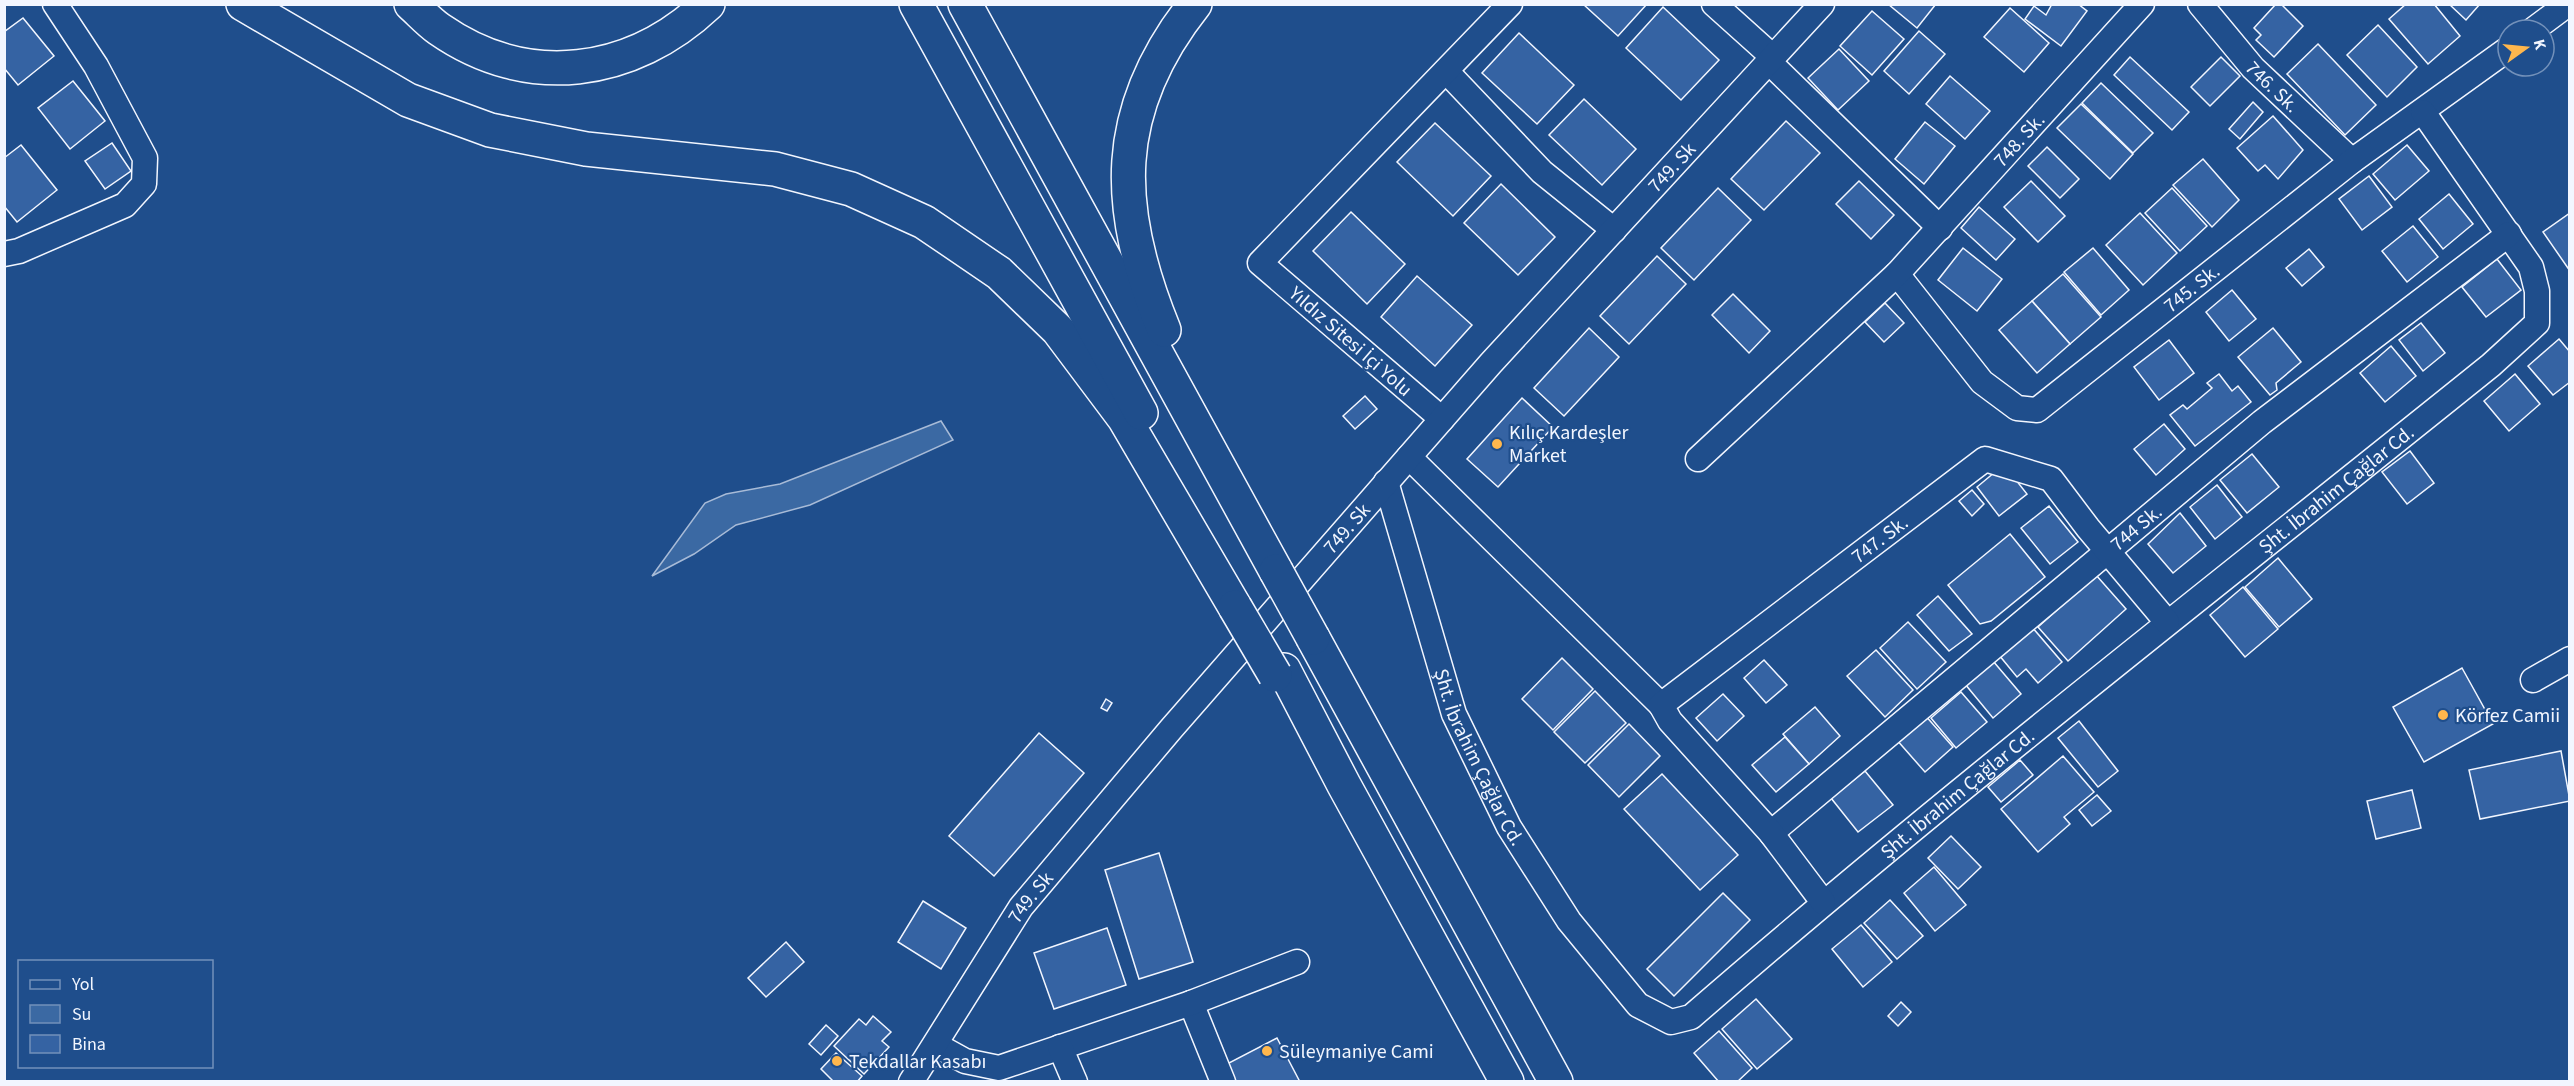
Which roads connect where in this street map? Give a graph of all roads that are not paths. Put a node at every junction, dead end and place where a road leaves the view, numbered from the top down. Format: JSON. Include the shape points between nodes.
{"nodes":[{"id":1,"x":55,"y":4,"type":"edge"},
{"id":2,"x":243,"y":4,"type":"edge"},
{"id":3,"x":411,"y":4,"type":"edge"},
{"id":4,"x":708,"y":4,"type":"edge"},
{"id":5,"x":916,"y":4,"type":"edge"},
{"id":6,"x":965,"y":4,"type":"edge"},
{"id":7,"x":1195,"y":4,"type":"edge"},
{"id":8,"x":1510,"y":4,"type":"edge"},
{"id":9,"x":1714,"y":4,"type":"edge"},
{"id":10,"x":1822,"y":4,"type":"edge"},
{"id":11,"x":2142,"y":4,"type":"edge"},
{"id":12,"x":2200,"y":4,"type":"edge"},
{"id":13,"x":2568,"y":4,"type":"edge"},
{"id":14,"x":2549,"y":18,"type":"edge"},
{"id":15,"x":2496,"y":58,"type":"edge"},
{"id":16,"x":1771,"y":60,"type":"junction"},
{"id":17,"x":1446,"y":71,"type":"junction"},
{"id":18,"x":2423,"y":112,"type":"junction"},
{"id":19,"x":2352,"y":161,"type":"junction"},
{"id":20,"x":1940,"y":228,"type":"junction"},
{"id":21,"x":1614,"y":230,"type":"junction"},
{"id":22,"x":2509,"y":234,"type":"junction"},
{"id":23,"x":4,"y":254,"type":"edge"},
{"id":24,"x":1897,"y":274,"type":"junction"},
{"id":25,"x":1442,"y":419,"type":"junction"},
{"id":26,"x":1408,"y":457,"type":"junction"},
{"id":27,"x":1698,"y":459,"type":"dead end"},
{"id":28,"x":1386,"y":482,"type":"junction"},
{"id":29,"x":2107,"y":551,"type":"junction"},
{"id":30,"x":1271,"y":562,"type":"junction"},
{"id":31,"x":1240,"y":605,"type":"junction"},
{"id":32,"x":2167,"y":622,"type":"junction"},
{"id":33,"x":2570,"y":660,"type":"edge"},
{"id":34,"x":2533,"y":680,"type":"dead end"},
{"id":35,"x":1666,"y":713,"type":"junction"},
{"id":36,"x":1771,"y":833,"type":"junction"},
{"id":37,"x":1823,"y":902,"type":"junction"},
{"id":38,"x":1297,"y":962,"type":"dead end"},
{"id":39,"x":1191,"y":1003,"type":"junction"},
{"id":40,"x":936,"y":1045,"type":"junction"},
{"id":41,"x":1060,"y":1047,"type":"junction"},
{"id":42,"x":911,"y":1082,"type":"edge"},
{"id":43,"x":1075,"y":1082,"type":"edge"},
{"id":44,"x":1223,"y":1082,"type":"edge"},
{"id":45,"x":1507,"y":1082,"type":"edge"},
{"id":46,"x":1556,"y":1082,"type":"edge"}],
"edges":[{"from":1,"to":23,"type":"street","via":[[96,66],[145,158],[144,184],[124,205]]},
{"from":2,"to":31,"type":"highway","via":[[408,100],[490,130],[586,149],[775,169],[851,189],[924,222],[999,273],[1058,330],[1124,418]]},
{"from":3,"to":4,"type":"highway","via":[[439,29],[488,55],[540,69],[588,68],[637,54],[686,26]]},
{"from":5,"to":31,"type":"highway"},
{"from":6,"to":30,"type":"highway"},
{"from":7,"to":30,"type":"highway","via":[[1152,68],[1135,116],[1126,167],[1131,227],[1149,292],[1179,367]]},
{"from":8,"to":17,"type":"street"},
{"from":9,"to":16,"type":"street"},
{"from":10,"to":16,"type":"street","name":"749. Sk"},
{"from":11,"to":20,"type":"street","name":"748. Sk."},
{"from":12,"to":19,"type":"street","name":"746. Sk.","via":[[2253,69]]},
{"from":13,"to":14,"type":"street"},
{"from":15,"to":18,"type":"street","name":"745. Sk."},
{"from":16,"to":20,"type":"street"},
{"from":16,"to":21,"type":"street","name":"749. Sk"},
{"from":17,"to":21,"type":"street","via":[[1542,172]]},
{"from":17,"to":25,"type":"street","name":"Yıldız Sitesi İçi Yolu","via":[[1260,263]]},
{"from":18,"to":19,"type":"street","name":"745. Sk."},
{"from":18,"to":22,"type":"street","name":"Şht. İbrahim Çağlar Cd."},
{"from":19,"to":24,"type":"street","name":"745. Sk.","via":[[2037,410],[2017,408],[1982,382]]},
{"from":20,"to":24,"type":"street","name":"748. Sk."},
{"from":21,"to":25,"type":"street","name":"749. Sk"},
{"from":22,"to":29,"type":"street","name":"744 Sk.","via":[[2262,422]]},
{"from":22,"to":32,"type":"street","name":"Şht. İbrahim Çağlar Cd.","via":[[2531,267],[2538,291],[2537,323],[2482,372]]},
{"from":24,"to":27,"type":"street","name":"748. Sk."},
{"from":25,"to":26,"type":"street","name":"749. Sk"},
{"from":26,"to":28,"type":"street","name":"749. Sk"},
{"from":26,"to":35,"type":"street"},
{"from":28,"to":37,"type":"street","name":"Şht. İbrahim Çağlar Cd.","via":[[1454,714],[1504,817],[1569,921],[1638,1005],[1671,1022],[1691,1017]]},
{"from":28,"to":40,"type":"street","name":"749. Sk","via":[[1021,907]]},
{"from":29,"to":32,"type":"street"},
{"from":29,"to":35,"type":"street","name":"747. Sk.","via":[[2050,479],[1985,459]]},
{"from":29,"to":36,"type":"street","name":"744 Sk."},
{"from":30,"to":46,"type":"highway","bridge":true},
{"from":31,"to":45,"type":"highway"},
{"from":32,"to":37,"type":"street","name":"Şht. İbrahim Çağlar Cd."},
{"from":33,"to":34,"type":"street"},
{"from":35,"to":36,"type":"street"},
{"from":36,"to":37,"type":"street"},
{"from":38,"to":39,"type":"street"},
{"from":39,"to":41,"type":"street"},
{"from":39,"to":44,"type":"street"},
{"from":40,"to":41,"type":"street","via":[[965,1061],[999,1068]]},
{"from":40,"to":42,"type":"street","name":"749. Sk"},
{"from":41,"to":43,"type":"street"}]}
